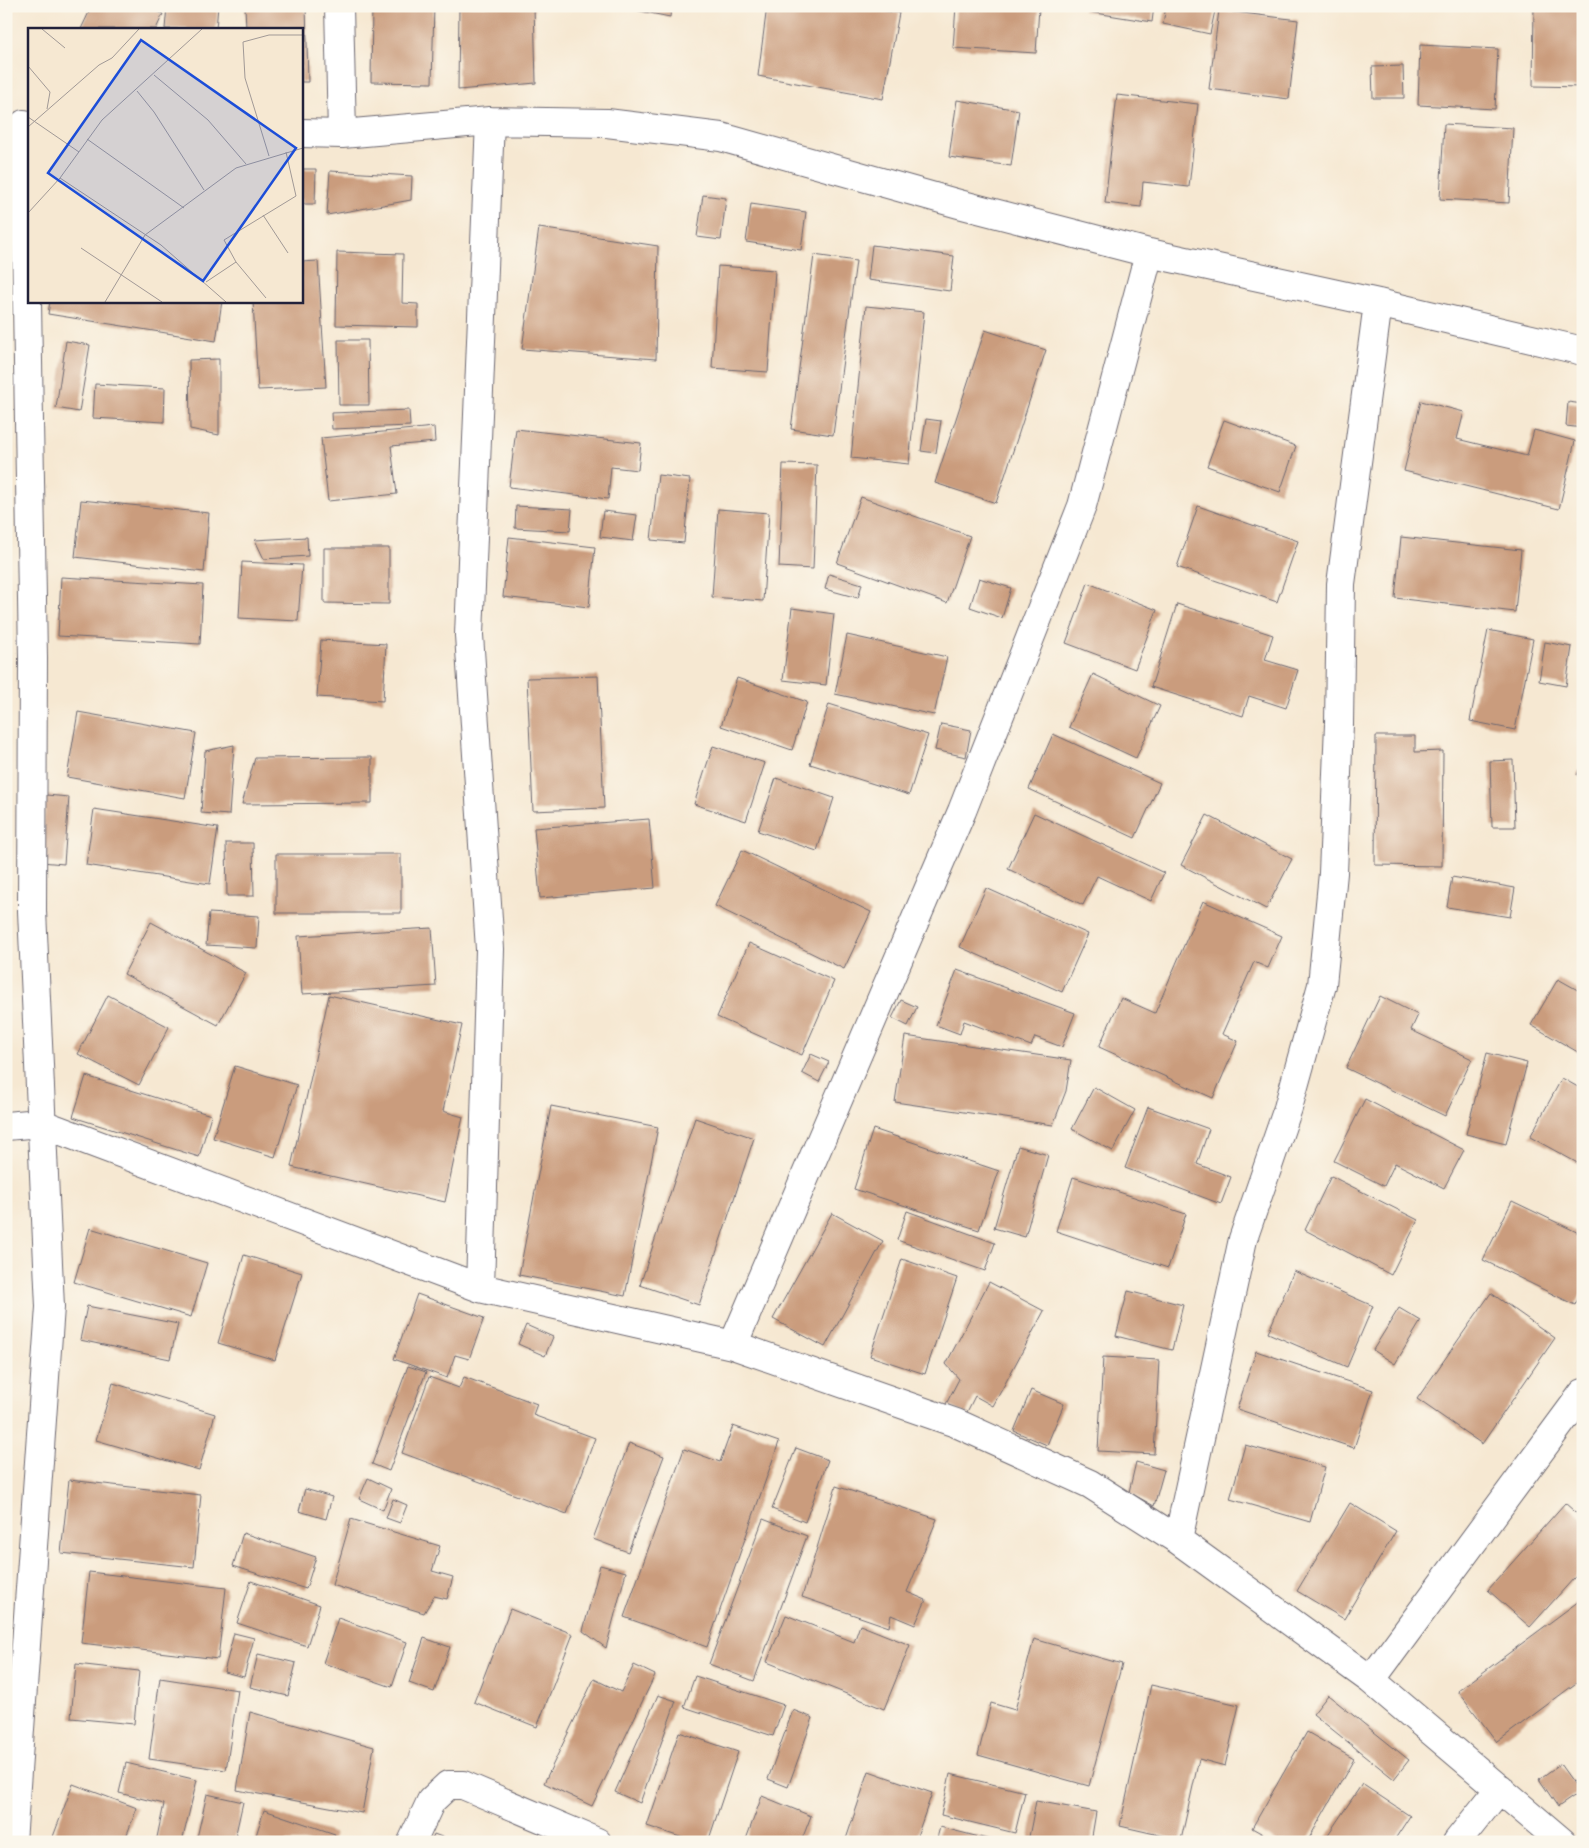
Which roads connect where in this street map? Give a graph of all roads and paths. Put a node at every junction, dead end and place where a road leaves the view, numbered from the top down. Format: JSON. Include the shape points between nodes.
{"nodes":[{"id":1,"x":339,"y":6,"type":"edge"},
{"id":2,"x":490,"y":121,"type":"junction"},
{"id":3,"x":20,"y":123,"type":"edge"},
{"id":4,"x":302,"y":132,"type":"edge"},
{"id":5,"x":342,"y":134,"type":"junction"},
{"id":6,"x":1149,"y":253,"type":"junction"},
{"id":7,"x":1378,"y":303,"type":"junction"},
{"id":8,"x":1583,"y":351,"type":"edge"},
{"id":9,"x":40,"y":1123,"type":"junction"},
{"id":10,"x":6,"y":1126,"type":"edge"},
{"id":11,"x":480,"y":1288,"type":"junction"},
{"id":12,"x":733,"y":1345,"type":"junction"},
{"id":13,"x":1583,"y":1393,"type":"edge"},
{"id":14,"x":1178,"y":1540,"type":"junction"},
{"id":15,"x":1371,"y":1680,"type":"junction"},
{"id":16,"x":1500,"y":1788,"type":"junction"},
{"id":17,"x":12,"y":1842,"type":"edge"},
{"id":18,"x":412,"y":1842,"type":"edge"},
{"id":19,"x":597,"y":1842,"type":"edge"},
{"id":20,"x":1457,"y":1842,"type":"edge"},
{"id":21,"x":1562,"y":1842,"type":"edge"}],
"edges":[{"from":1,"to":5,"type":"street"},
{"from":2,"to":5,"type":"street"},
{"from":2,"to":6,"type":"street","via":[[607,122],[721,137]]},
{"from":2,"to":11,"type":"street","via":[[469,635],[490,949]]},
{"from":3,"to":9,"type":"street","via":[[33,658],[32,911]]},
{"from":4,"to":5,"type":"street"},
{"from":6,"to":7,"type":"street"},
{"from":6,"to":12,"type":"street","via":[[1082,506],[962,812]]},
{"from":7,"to":8,"type":"street"},
{"from":7,"to":14,"type":"street","via":[[1341,584],[1340,724],[1333,873],[1322,985],[1288,1108],[1243,1239]]},
{"from":9,"to":10,"type":"street"},
{"from":9,"to":11,"type":"street"},
{"from":9,"to":17,"type":"street","via":[[50,1307]]},
{"from":11,"to":12,"type":"street"},
{"from":12,"to":14,"type":"street","via":[[956,1424],[1090,1484]]},
{"from":13,"to":15,"type":"street"},
{"from":14,"to":15,"type":"street"},
{"from":15,"to":16,"type":"street"},
{"from":16,"to":20,"type":"street"},
{"from":16,"to":21,"type":"street"},
{"from":18,"to":19,"type":"street","via":[[431,1801],[448,1785],[463,1785]]}]}
